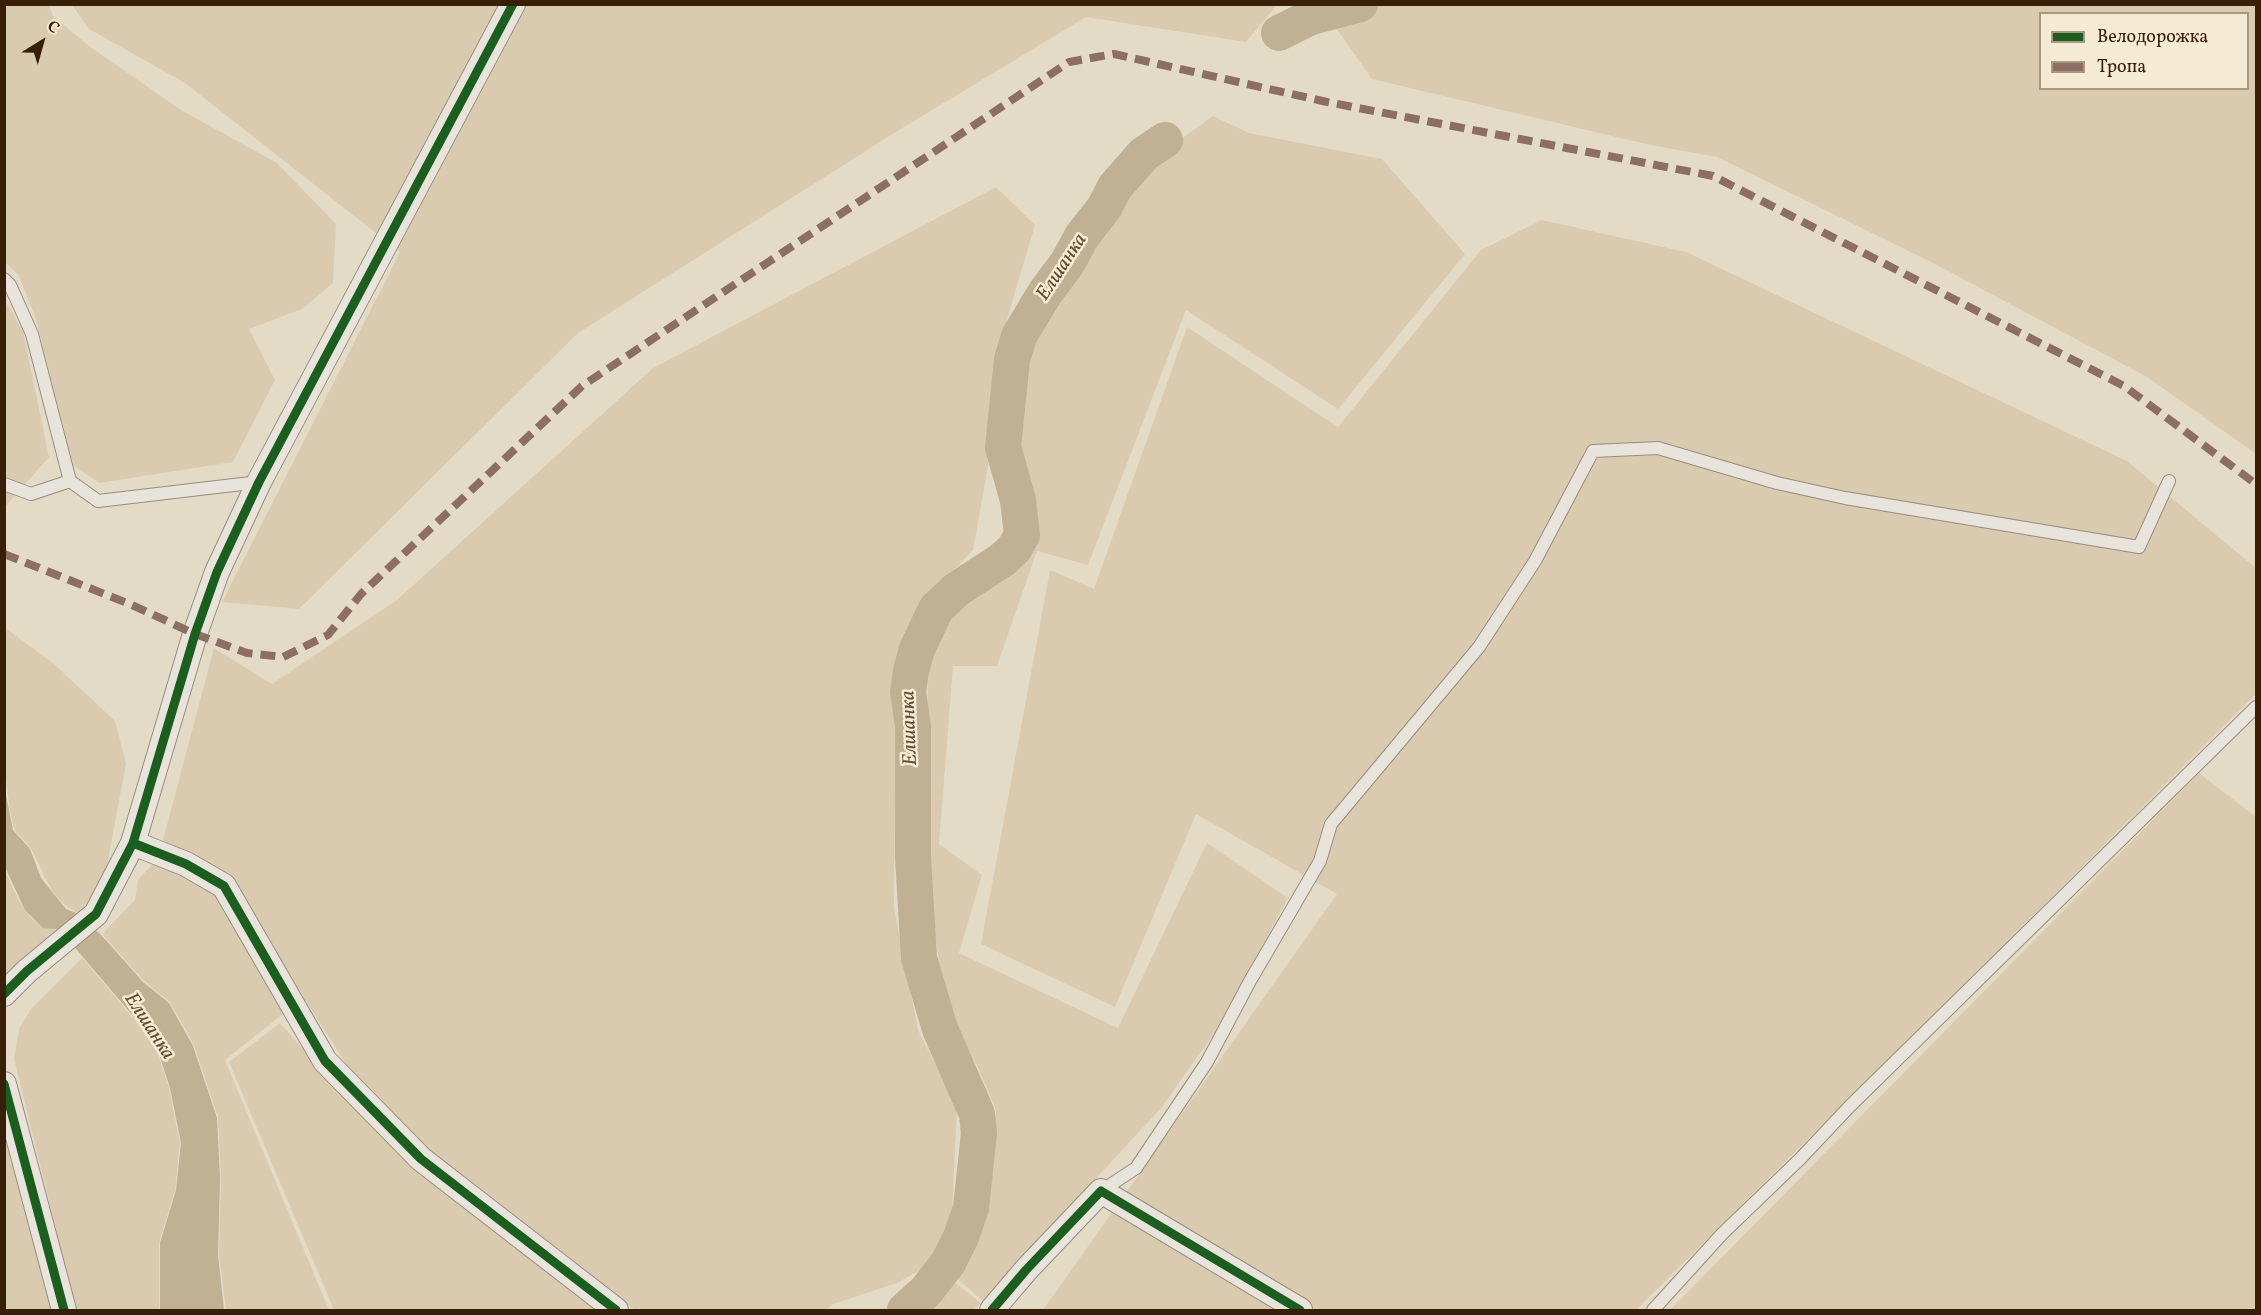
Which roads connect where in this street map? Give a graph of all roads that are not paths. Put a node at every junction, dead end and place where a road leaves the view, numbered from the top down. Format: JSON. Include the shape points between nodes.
{"nodes":[{"id":1,"x":513,"y":4,"type":"edge"},
{"id":2,"x":4,"y":279,"type":"edge"},
{"id":3,"x":70,"y":481,"type":"junction"},
{"id":4,"x":259,"y":482,"type":"junction"},
{"id":5,"x":2169,"y":482,"type":"dead end"},
{"id":6,"x":4,"y":484,"type":"edge"},
{"id":7,"x":2256,"y":707,"type":"edge"},
{"id":8,"x":133,"y":843,"type":"junction"},
{"id":9,"x":4,"y":994,"type":"edge"},
{"id":10,"x":4,"y":1084,"type":"edge"},
{"id":11,"x":1101,"y":1191,"type":"junction"},
{"id":12,"x":996,"y":1309,"type":"edge"},
{"id":13,"x":64,"y":1311,"type":"edge"},
{"id":14,"x":616,"y":1311,"type":"edge"},
{"id":15,"x":1300,"y":1311,"type":"edge"},
{"id":16,"x":1653,"y":1311,"type":"edge"}],
"edges":[{"from":1,"to":4,"type":"street"},
{"from":2,"to":3,"type":"lane","via":[[32,334]]},
{"from":3,"to":4,"type":"lane","via":[[98,501]]},
{"from":3,"to":6,"type":"lane","via":[[31,494]]},
{"from":4,"to":8,"type":"street","via":[[217,572],[195,634]]},
{"from":5,"to":11,"type":"lane","via":[[2139,547],[1866,503],[1776,483],[1658,448],[1593,451],[1535,561],[1479,647],[1330,824],[1320,861],[1207,1062],[1136,1168]]},
{"from":7,"to":16,"type":"lane","via":[[1800,1159],[1758,1196]]},
{"from":8,"to":9,"type":"street","via":[[96,914]]},
{"from":8,"to":14,"type":"street","via":[[186,864],[224,886],[325,1061],[421,1159]]},
{"from":10,"to":13,"type":"street"},
{"from":11,"to":12,"type":"street","via":[[1026,1270]]},
{"from":11,"to":15,"type":"street"}]}
